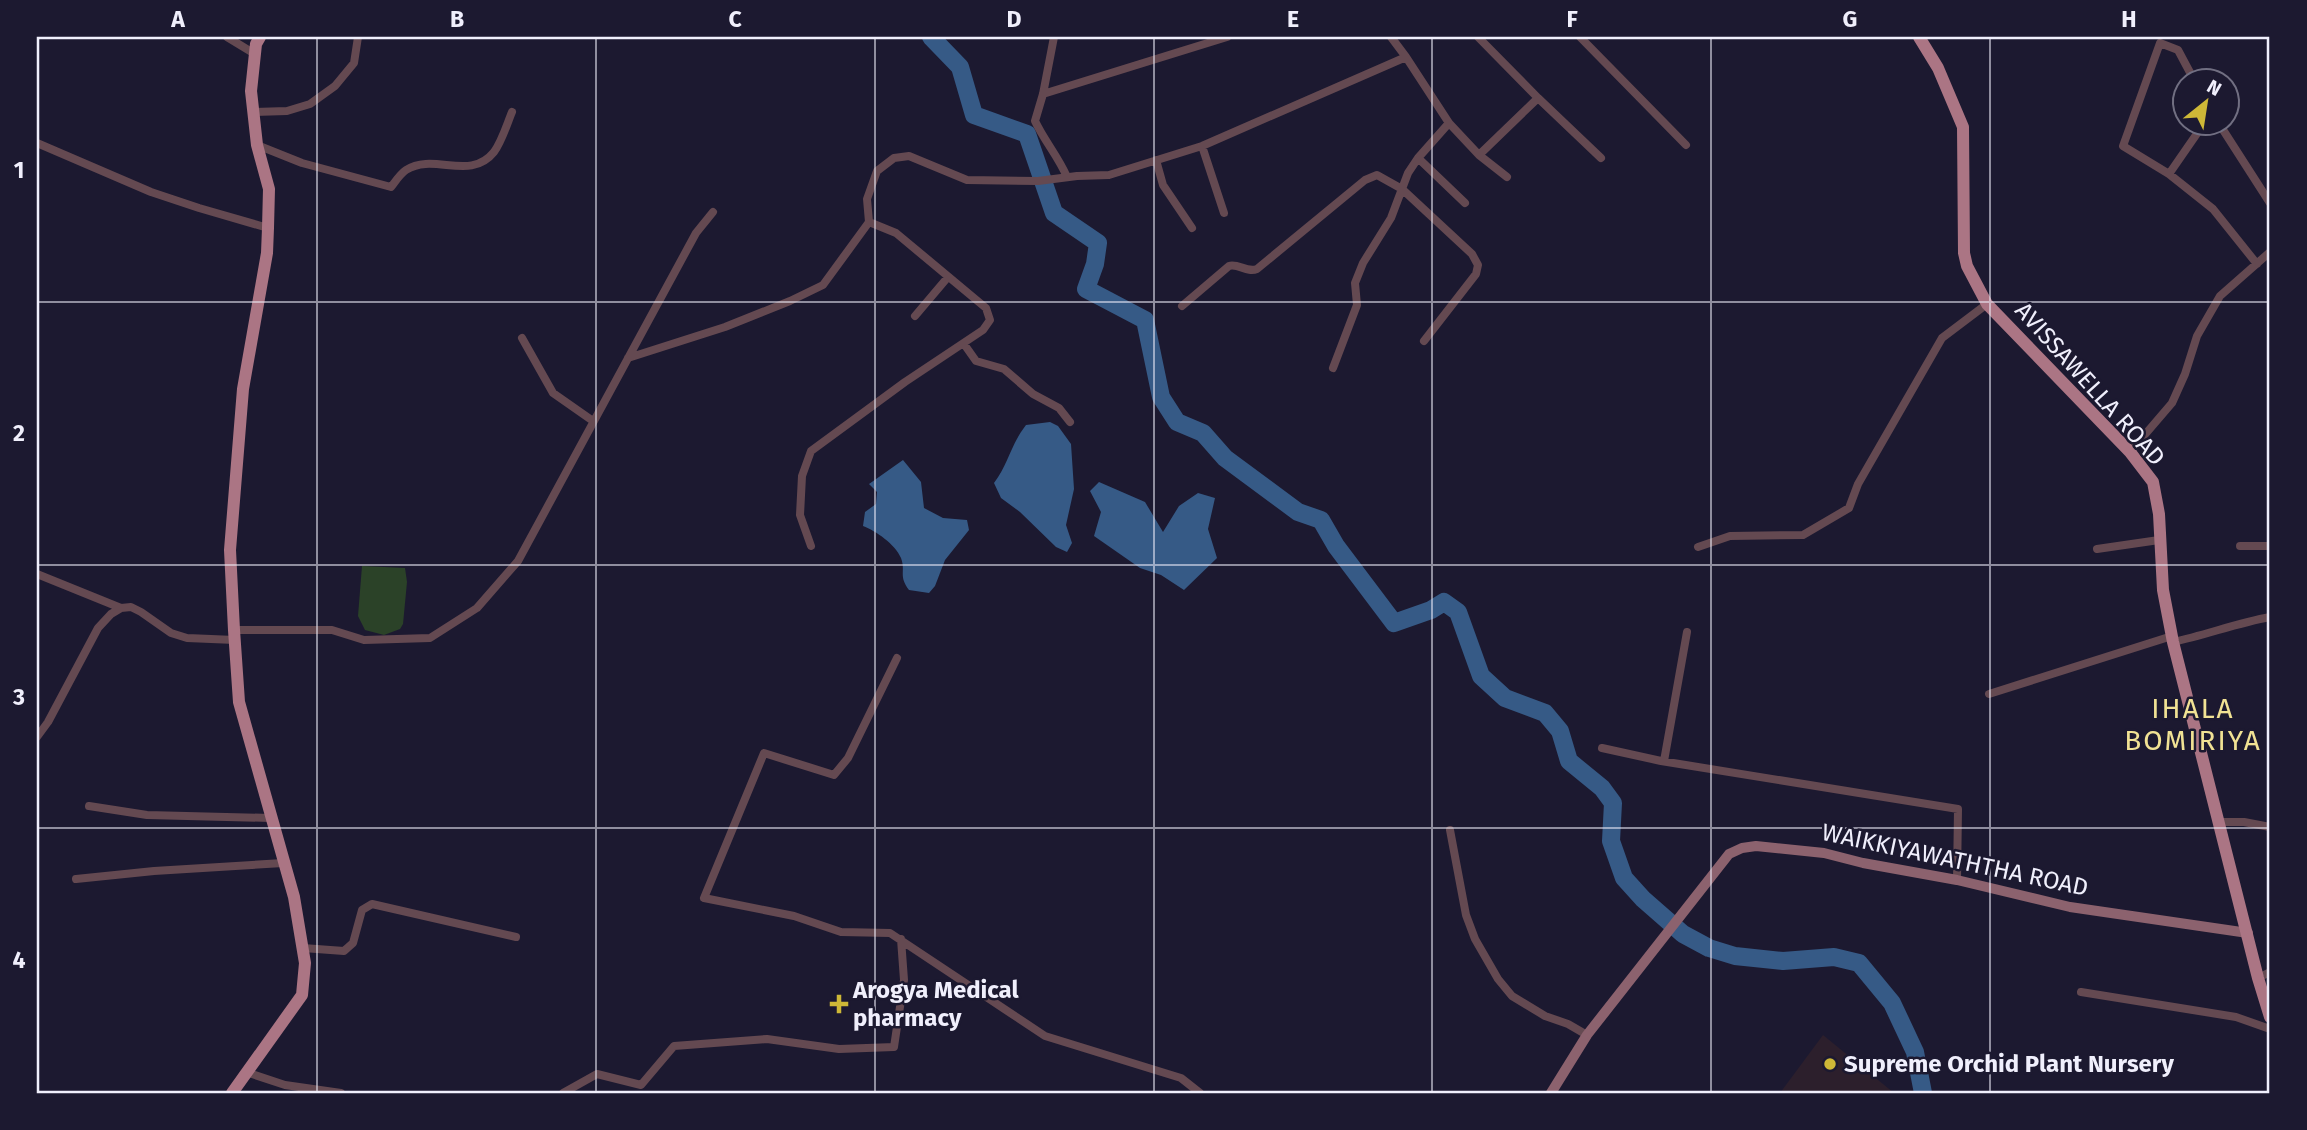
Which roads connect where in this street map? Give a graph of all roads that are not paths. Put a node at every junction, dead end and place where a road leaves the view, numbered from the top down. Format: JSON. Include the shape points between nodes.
{"nodes":[{"id":1,"x":227,"y":37,"type":"edge"},
{"id":2,"x":260,"y":37,"type":"edge"},
{"id":3,"x":358,"y":37,"type":"edge"},
{"id":4,"x":1054,"y":37,"type":"edge"},
{"id":5,"x":1227,"y":37,"type":"edge"},
{"id":6,"x":1391,"y":37,"type":"edge"},
{"id":7,"x":1478,"y":37,"type":"edge"},
{"id":8,"x":1580,"y":37,"type":"edge"},
{"id":9,"x":1919,"y":37,"type":"edge"},
{"id":10,"x":255,"y":54,"type":"junction"},
{"id":11,"x":1406,"y":57,"type":"junction"},
{"id":12,"x":2187,"y":66,"type":"edge"},
{"id":13,"x":1043,"y":94,"type":"junction"},
{"id":14,"x":1538,"y":99,"type":"junction"},
{"id":15,"x":253,"y":112,"type":"junction"},
{"id":16,"x":512,"y":112,"type":"dead end"},
{"id":17,"x":1449,"y":123,"type":"junction"},
{"id":18,"x":2195,"y":136,"type":"edge"},
{"id":19,"x":2227,"y":136,"type":"edge"},
{"id":20,"x":37,"y":143,"type":"edge"},
{"id":21,"x":257,"y":145,"type":"junction"},
{"id":22,"x":1686,"y":145,"type":"dead end"},
{"id":23,"x":1202,"y":146,"type":"junction"},
{"id":24,"x":1479,"y":155,"type":"junction"},
{"id":25,"x":1418,"y":158,"type":"junction"},
{"id":26,"x":1601,"y":158,"type":"dead end"},
{"id":27,"x":1156,"y":160,"type":"junction"},
{"id":28,"x":2169,"y":174,"type":"junction"},
{"id":29,"x":1067,"y":177,"type":"junction"},
{"id":30,"x":1507,"y":177,"type":"dead end"},
{"id":31,"x":1402,"y":189,"type":"junction"},
{"id":32,"x":1465,"y":203,"type":"dead end"},
{"id":33,"x":2270,"y":203,"type":"edge"},
{"id":34,"x":713,"y":212,"type":"dead end"},
{"id":35,"x":1224,"y":213,"type":"dead end"},
{"id":36,"x":869,"y":222,"type":"junction"},
{"id":37,"x":268,"y":228,"type":"junction"},
{"id":38,"x":1192,"y":228,"type":"dead end"},
{"id":39,"x":2270,"y":252,"type":"edge"},
{"id":40,"x":2257,"y":264,"type":"junction"},
{"id":41,"x":948,"y":277,"type":"junction"},
{"id":42,"x":1987,"y":304,"type":"junction"},
{"id":43,"x":1182,"y":306,"type":"dead end"},
{"id":44,"x":915,"y":316,"type":"dead end"},
{"id":45,"x":522,"y":338,"type":"dead end"},
{"id":46,"x":1424,"y":341,"type":"dead end"},
{"id":47,"x":964,"y":344,"type":"junction"},
{"id":48,"x":628,"y":358,"type":"junction"},
{"id":49,"x":1333,"y":368,"type":"dead end"},
{"id":50,"x":593,"y":421,"type":"junction"},
{"id":51,"x":1070,"y":422,"type":"dead end"},
{"id":52,"x":2130,"y":452,"type":"junction"},
{"id":53,"x":2159,"y":540,"type":"junction"},
{"id":54,"x":811,"y":546,"type":"dead end"},
{"id":55,"x":2240,"y":546,"type":"dead end"},
{"id":56,"x":2270,"y":546,"type":"edge"},
{"id":57,"x":1698,"y":547,"type":"dead end"},
{"id":58,"x":2097,"y":549,"type":"dead end"},
{"id":59,"x":37,"y":574,"type":"edge"},
{"id":60,"x":121,"y":608,"type":"junction"},
{"id":61,"x":2270,"y":617,"type":"edge"},
{"id":62,"x":1686,"y":632,"type":"dead end"},
{"id":63,"x":234,"y":635,"type":"junction"},
{"id":64,"x":2173,"y":639,"type":"junction"},
{"id":65,"x":897,"y":658,"type":"dead end"},
{"id":66,"x":1989,"y":694,"type":"dead end"},
{"id":67,"x":37,"y":737,"type":"edge"},
{"id":68,"x":1602,"y":748,"type":"dead end"},
{"id":69,"x":1664,"y":761,"type":"junction"},
{"id":70,"x":89,"y":806,"type":"dead end"},
{"id":71,"x":271,"y":818,"type":"junction"},
{"id":72,"x":2220,"y":822,"type":"junction"},
{"id":73,"x":2270,"y":828,"type":"edge"},
{"id":74,"x":1450,"y":830,"type":"dead end"},
{"id":75,"x":283,"y":863,"type":"junction"},
{"id":76,"x":76,"y":879,"type":"dead end"},
{"id":77,"x":1957,"y":880,"type":"junction"},
{"id":78,"x":2248,"y":933,"type":"junction"},
{"id":79,"x":516,"y":937,"type":"dead end"},
{"id":80,"x":901,"y":939,"type":"junction"},
{"id":81,"x":303,"y":948,"type":"junction"},
{"id":82,"x":2270,"y":972,"type":"edge"},
{"id":83,"x":2258,"y":978,"type":"junction"},
{"id":84,"x":2081,"y":992,"type":"dead end"},
{"id":85,"x":2270,"y":1017,"type":"edge"},
{"id":86,"x":2270,"y":1029,"type":"edge"},
{"id":87,"x":1587,"y":1035,"type":"junction"},
{"id":88,"x":246,"y":1072,"type":"junction"},
{"id":89,"x":232,"y":1093,"type":"edge"},
{"id":90,"x":334,"y":1093,"type":"edge"},
{"id":91,"x":563,"y":1093,"type":"edge"},
{"id":92,"x":1199,"y":1093,"type":"edge"},
{"id":93,"x":1551,"y":1093,"type":"edge"}],
"edges":[{"from":1,"to":10,"type":"street"},
{"from":2,"to":10,"type":"main road"},
{"from":3,"to":15,"type":"street","via":[[354,63],[335,86],[310,104],[287,111]]},
{"from":4,"to":13,"type":"street"},
{"from":5,"to":13,"type":"street"},
{"from":6,"to":11,"type":"street"},
{"from":7,"to":14,"type":"street"},
{"from":8,"to":22,"type":"street"},
{"from":9,"to":42,"type":"main road","name":"AVISSAWELLA ROAD","via":[[1938,68],[1962,127],[1965,253]]},
{"from":10,"to":15,"type":"main road"},
{"from":11,"to":17,"type":"street"},
{"from":11,"to":23,"type":"street"},
{"from":12,"to":28,"type":"street","via":[[2178,50],[2160,43],[2123,146]]},
{"from":13,"to":29,"type":"street","via":[[1035,121]]},
{"from":14,"to":24,"type":"street"},
{"from":14,"to":26,"type":"street"},
{"from":15,"to":21,"type":"main road"},
{"from":16,"to":21,"type":"street","via":[[495,150],[483,163],[464,168],[434,163],[407,170],[391,187],[302,163]]},
{"from":17,"to":24,"type":"street"},
{"from":17,"to":25,"type":"street"},
{"from":18,"to":28,"type":"street"},
{"from":19,"to":33,"type":"street"},
{"from":20,"to":37,"type":"street","via":[[151,192]]},
{"from":21,"to":37,"type":"main road","via":[[270,189]]},
{"from":23,"to":27,"type":"street"},
{"from":23,"to":35,"type":"street"},
{"from":24,"to":30,"type":"street"},
{"from":25,"to":31,"type":"street"},
{"from":25,"to":32,"type":"street"},
{"from":27,"to":29,"type":"street","via":[[1109,175]]},
{"from":27,"to":38,"type":"street","via":[[1163,185]]},
{"from":28,"to":40,"type":"street","via":[[2213,209]]},
{"from":29,"to":36,"type":"street","via":[[967,180],[909,156],[894,158],[877,170],[867,200]]},
{"from":31,"to":43,"type":"street","via":[[1377,175],[1370,176],[1257,270],[1229,266]]},
{"from":31,"to":46,"type":"street","via":[[1472,254],[1478,265],[1476,274]]},
{"from":31,"to":49,"type":"street","via":[[1355,283],[1357,305]]},
{"from":34,"to":48,"type":"street","via":[[696,233]]},
{"from":36,"to":41,"type":"street","via":[[896,233]]},
{"from":36,"to":48,"type":"street","via":[[823,285],[724,327]]},
{"from":37,"to":63,"type":"main road","via":[[242,403],[230,550]]},
{"from":39,"to":40,"type":"street"},
{"from":40,"to":52,"type":"street","via":[[2220,296],[2197,336],[2172,403]]},
{"from":41,"to":44,"type":"street"},
{"from":41,"to":47,"type":"street","via":[[986,308],[990,320]]},
{"from":42,"to":52,"type":"main road","name":"AVISSAWELLA ROAD"},
{"from":42,"to":57,"type":"street","via":[[1942,338],[1858,484],[1849,508],[1803,535],[1730,536]]},
{"from":45,"to":50,"type":"street","via":[[553,393]]},
{"from":47,"to":51,"type":"street","via":[[976,361],[1004,369],[1033,394],[1059,408]]},
{"from":47,"to":54,"type":"street","via":[[811,452],[802,476],[800,515]]},
{"from":48,"to":50,"type":"street"},
{"from":50,"to":63,"type":"street","via":[[518,561],[477,608],[430,638],[364,640],[332,630]]},
{"from":52,"to":53,"type":"main road","name":"AVISSAWELLA ROAD","via":[[2152,482],[2160,514]]},
{"from":53,"to":58,"type":"street"},
{"from":53,"to":64,"type":"main road","name":"AVISSAWELLA ROAD"},
{"from":55,"to":56,"type":"street"},
{"from":59,"to":60,"type":"street"},
{"from":60,"to":63,"type":"street","via":[[141,611],[171,633],[187,638]]},
{"from":60,"to":67,"type":"street","via":[[98,628]]},
{"from":61,"to":64,"type":"street"},
{"from":62,"to":69,"type":"street"},
{"from":63,"to":71,"type":"main road","via":[[239,702]]},
{"from":64,"to":66,"type":"street"},
{"from":64,"to":72,"type":"main road","name":"AVISSAWELLA ROAD"},
{"from":65,"to":80,"type":"street","via":[[848,758],[834,775],[764,753],[704,898],[793,916],[841,932],[890,933]]},
{"from":68,"to":69,"type":"street"},
{"from":69,"to":77,"type":"street","via":[[1958,809]]},
{"from":70,"to":71,"type":"street","via":[[147,815]]},
{"from":71,"to":75,"type":"main road"},
{"from":72,"to":73,"type":"street"},
{"from":72,"to":78,"type":"main road","name":"AVISSAWELLA ROAD"},
{"from":74,"to":87,"type":"street","via":[[1466,915],[1498,979],[1512,996]]},
{"from":75,"to":76,"type":"street"},
{"from":75,"to":81,"type":"main road"},
{"from":77,"to":78,"type":"street","name":"WAIKKIYAWATHTHA ROAD","via":[[2070,907]]},
{"from":77,"to":87,"type":"street","name":"WAIKKIYAWATHTHA ROAD","via":[[1824,853],[1742,848],[1729,854]]},
{"from":78,"to":83,"type":"main road","name":"AVISSAWELLA ROAD"},
{"from":79,"to":81,"type":"street","via":[[372,904],[362,910],[353,943],[344,951]]},
{"from":80,"to":91,"type":"street","via":[[904,980],[894,1047],[839,1049],[767,1039],[674,1046],[641,1085],[597,1074]]},
{"from":80,"to":92,"type":"street","via":[[1045,1036],[1181,1078]]},
{"from":81,"to":88,"type":"main road","via":[[302,995]]},
{"from":82,"to":83,"type":"street"},
{"from":83,"to":85,"type":"main road","name":"AVISSAWELLA ROAD"},
{"from":84,"to":86,"type":"street","via":[[2236,1017]]},
{"from":87,"to":93,"type":"street","name":"WAIKKIYAWATHTHA ROAD"},
{"from":88,"to":89,"type":"main road"},
{"from":88,"to":90,"type":"street","via":[[285,1086]]}]}
